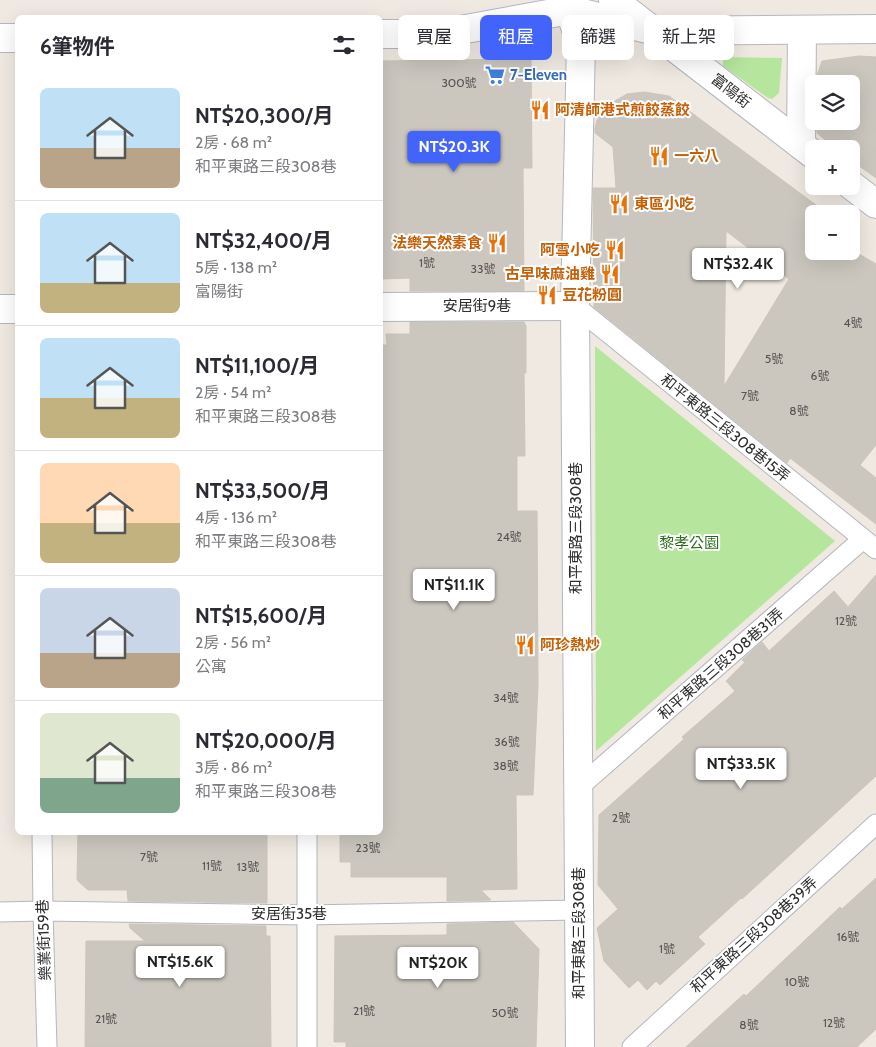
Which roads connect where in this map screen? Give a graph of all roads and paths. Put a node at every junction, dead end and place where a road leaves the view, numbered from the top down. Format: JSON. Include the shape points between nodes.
{"nodes":[{"id":1,"x":613,"y":0,"type":"edge"},
{"id":2,"x":568,"y":5,"type":"edge"},
{"id":3,"x":644,"y":23,"type":"edge"},
{"id":4,"x":644,"y":28,"type":"edge"},
{"id":5,"x":876,"y":29,"type":"edge"},
{"id":6,"x":734,"y":30,"type":"edge"},
{"id":7,"x":802,"y":30,"type":"junction"},
{"id":8,"x":383,"y":34,"type":"edge"},
{"id":9,"x":0,"y":38,"type":"edge"},
{"id":10,"x":15,"y":38,"type":"edge"},
{"id":11,"x":692,"y":60,"type":"edge"},
{"id":12,"x":807,"y":140,"type":"edge"},
{"id":13,"x":805,"y":148,"type":"edge"},
{"id":14,"x":860,"y":192,"type":"edge"},
{"id":15,"x":876,"y":204,"type":"edge"},
{"id":16,"x":575,"y":306,"type":"junction"},
{"id":17,"x":383,"y":307,"type":"edge"},
{"id":18,"x":0,"y":309,"type":"edge"},
{"id":19,"x":15,"y":309,"type":"edge"},
{"id":20,"x":870,"y":544,"type":"edge"},
{"id":21,"x":578,"y":788,"type":"junction"},
{"id":22,"x":876,"y":824,"type":"edge"},
{"id":23,"x":42,"y":835,"type":"edge"},
{"id":24,"x":307,"y":835,"type":"edge"},
{"id":25,"x":578,"y":910,"type":"junction"},
{"id":26,"x":43,"y":911,"type":"junction"},
{"id":27,"x":0,"y":912,"type":"edge"},
{"id":28,"x":306,"y":915,"type":"junction"},
{"id":29,"x":47,"y":1047,"type":"edge"},
{"id":30,"x":307,"y":1047,"type":"edge"},
{"id":31,"x":580,"y":1047,"type":"edge"},
{"id":32,"x":632,"y":1047,"type":"edge"}],
"edges":[{"from":1,"to":3,"type":"street","name":"富陽街"},
{"from":2,"to":4,"type":"street"},
{"from":2,"to":8,"type":"street","via":[[438,34]]},
{"from":2,"to":16,"type":"street","name":"和平東路三段308巷","via":[[581,44]]},
{"from":5,"to":7,"type":"street"},
{"from":6,"to":7,"type":"street"},
{"from":7,"to":12,"type":"street","name":"富陽街"},
{"from":9,"to":10,"type":"street"},
{"from":11,"to":13,"type":"street","name":"富陽街"},
{"from":14,"to":15,"type":"street"},
{"from":16,"to":17,"type":"street","name":"安居街9巷"},
{"from":16,"to":20,"type":"lane","name":"和平東路三段308巷15弄"},
{"from":16,"to":21,"type":"street","name":"和平東路三段308巷"},
{"from":18,"to":19,"type":"street"},
{"from":20,"to":21,"type":"lane","name":"和平東路三段308巷31弄"},
{"from":21,"to":25,"type":"street","name":"和平東路三段308巷"},
{"from":22,"to":32,"type":"lane","name":"和平東路三段308巷39弄"},
{"from":23,"to":26,"type":"lane","name":"樂業街159巷"},
{"from":24,"to":28,"type":"lane"},
{"from":25,"to":28,"type":"lane","name":"安居街35巷"},
{"from":25,"to":31,"type":"street","name":"和平東路三段308巷"},
{"from":26,"to":27,"type":"lane","name":"安居街35巷"},
{"from":26,"to":28,"type":"lane","name":"安居街35巷"},
{"from":26,"to":29,"type":"lane","name":"樂業街159巷"},
{"from":28,"to":30,"type":"lane"}]}
